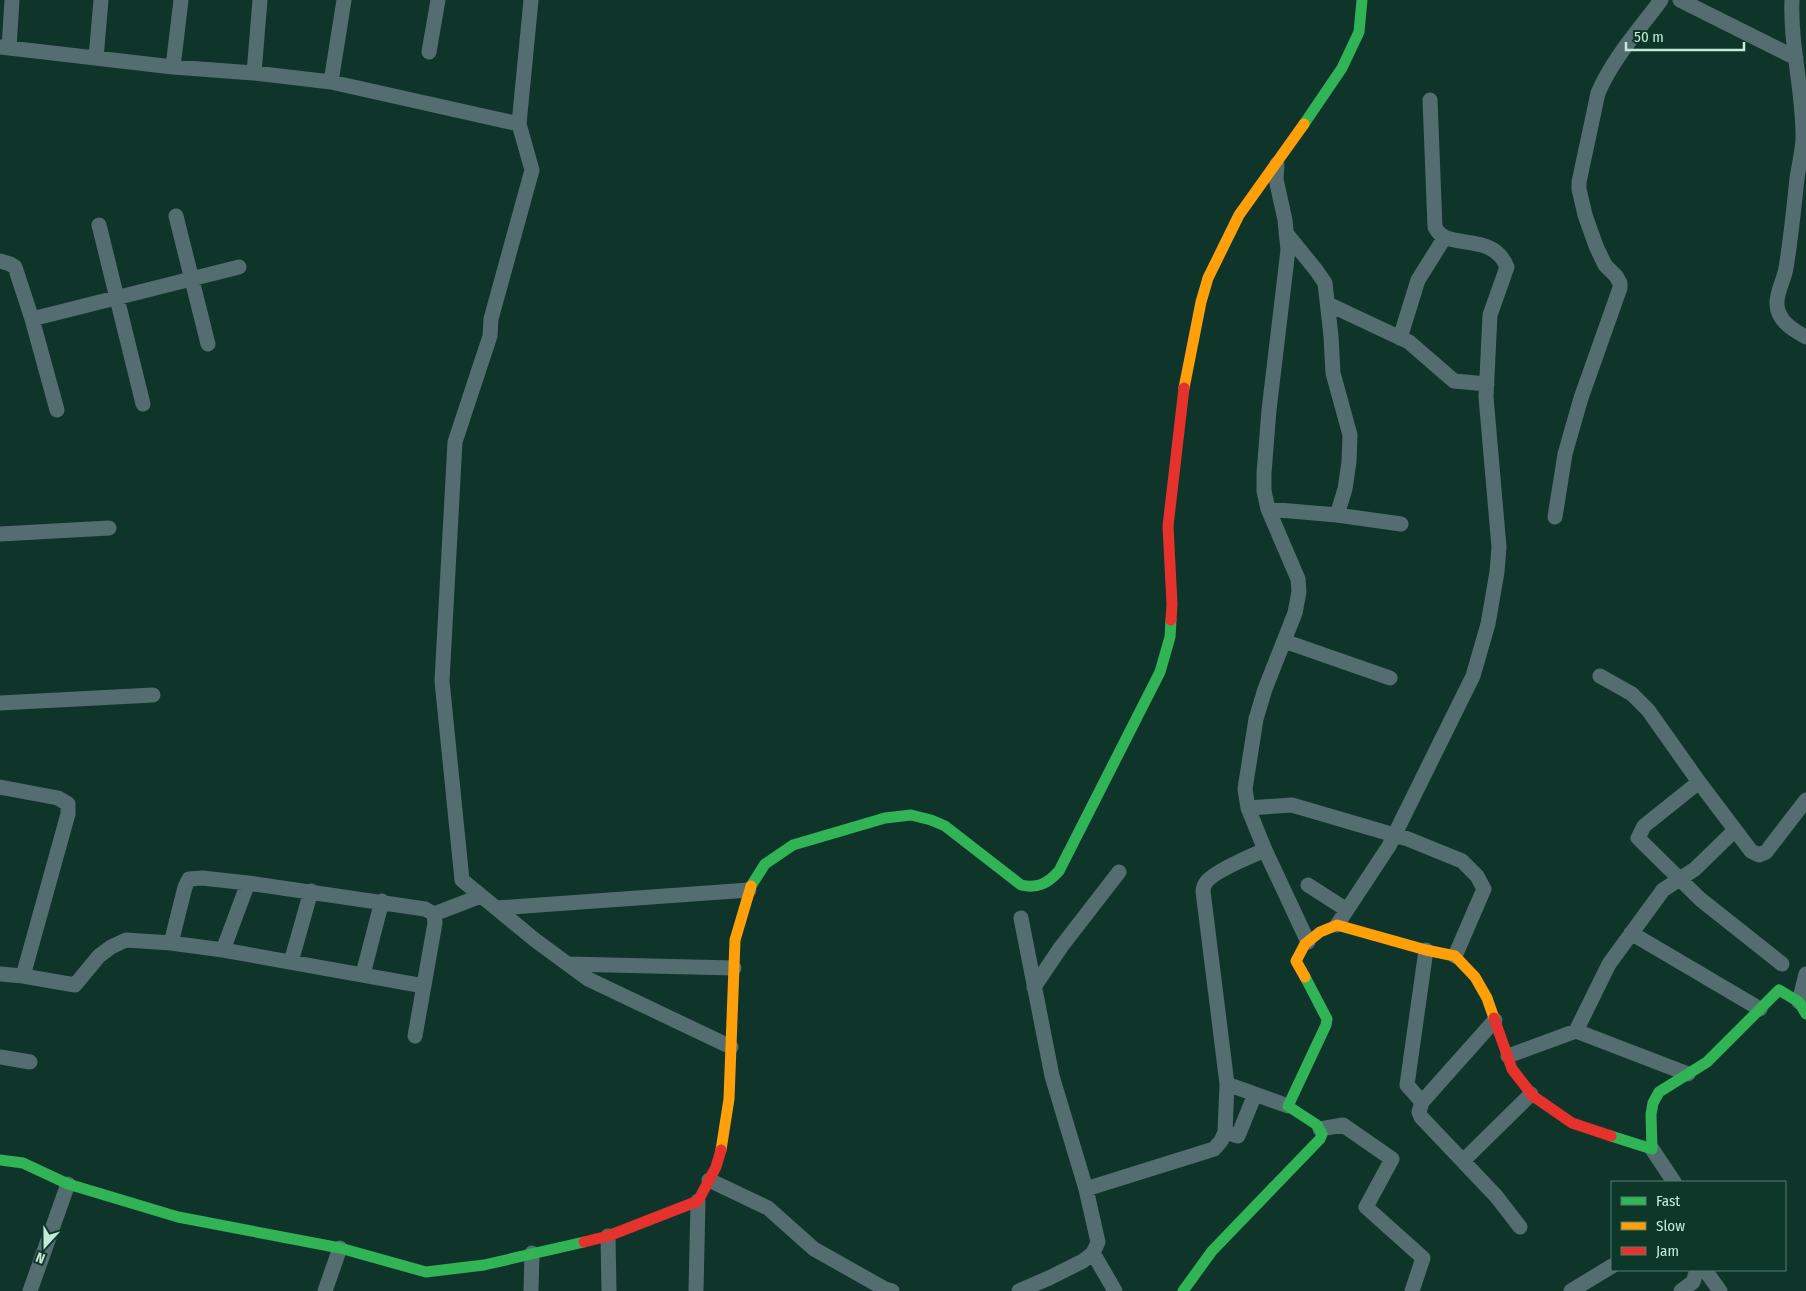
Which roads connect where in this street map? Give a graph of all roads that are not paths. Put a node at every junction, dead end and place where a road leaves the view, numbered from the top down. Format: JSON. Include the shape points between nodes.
{"nodes":[{"id":1,"x":12,"y":0,"type":"edge"},
{"id":2,"x":101,"y":0,"type":"edge"},
{"id":3,"x":181,"y":0,"type":"edge"},
{"id":4,"x":260,"y":0,"type":"edge"},
{"id":5,"x":344,"y":0,"type":"edge"},
{"id":6,"x":438,"y":0,"type":"edge"},
{"id":7,"x":531,"y":0,"type":"edge"},
{"id":8,"x":1362,"y":0,"type":"edge"},
{"id":9,"x":1662,"y":0,"type":"edge"},
{"id":10,"x":1680,"y":0,"type":"edge"},
{"id":11,"x":1792,"y":0,"type":"edge"},
{"id":12,"x":5,"y":47,"type":"edge"},
{"id":13,"x":429,"y":52,"type":"dead end"},
{"id":14,"x":96,"y":58,"type":"junction"},
{"id":15,"x":1796,"y":58,"type":"junction"},
{"id":16,"x":173,"y":67,"type":"junction"},
{"id":17,"x":254,"y":73,"type":"junction"},
{"id":18,"x":331,"y":82,"type":"junction"},
{"id":19,"x":1430,"y":100,"type":"dead end"},
{"id":20,"x":518,"y":124,"type":"junction"},
{"id":21,"x":1277,"y":164,"type":"junction"},
{"id":22,"x":176,"y":216,"type":"dead end"},
{"id":23,"x":99,"y":225,"type":"dead end"},
{"id":24,"x":1286,"y":233,"type":"junction"},
{"id":25,"x":1444,"y":237,"type":"junction"},
{"id":26,"x":0,"y":261,"type":"edge"},
{"id":27,"x":239,"y":267,"type":"dead end"},
{"id":28,"x":191,"y":279,"type":"junction"},
{"id":29,"x":116,"y":298,"type":"junction"},
{"id":30,"x":1328,"y":304,"type":"junction"},
{"id":31,"x":32,"y":319,"type":"junction"},
{"id":32,"x":1806,"y":337,"type":"edge"},
{"id":33,"x":1400,"y":338,"type":"junction"},
{"id":34,"x":208,"y":344,"type":"dead end"},
{"id":35,"x":1487,"y":384,"type":"junction"},
{"id":36,"x":143,"y":404,"type":"dead end"},
{"id":37,"x":57,"y":410,"type":"dead end"},
{"id":38,"x":1268,"y":509,"type":"junction"},
{"id":39,"x":1337,"y":515,"type":"junction"},
{"id":40,"x":1555,"y":517,"type":"dead end"},
{"id":41,"x":1401,"y":524,"type":"dead end"},
{"id":42,"x":109,"y":528,"type":"dead end"},
{"id":43,"x":0,"y":534,"type":"edge"},
{"id":44,"x":1284,"y":642,"type":"junction"},
{"id":45,"x":1600,"y":676,"type":"dead end"},
{"id":46,"x":1390,"y":678,"type":"dead end"},
{"id":47,"x":153,"y":695,"type":"dead end"},
{"id":48,"x":0,"y":703,"type":"edge"},
{"id":49,"x":1699,"y":782,"type":"junction"},
{"id":50,"x":0,"y":787,"type":"edge"},
{"id":51,"x":1806,"y":800,"type":"edge"},
{"id":52,"x":1248,"y":808,"type":"junction"},
{"id":53,"x":1735,"y":830,"type":"junction"},
{"id":54,"x":1395,"y":835,"type":"junction"},
{"id":55,"x":1265,"y":850,"type":"junction"},
{"id":56,"x":1119,"y":872,"type":"dead end"},
{"id":57,"x":1679,"y":879,"type":"junction"},
{"id":58,"x":248,"y":883,"type":"junction"},
{"id":59,"x":1308,"y":885,"type":"dead end"},
{"id":60,"x":749,"y":890,"type":"junction"},
{"id":61,"x":311,"y":891,"type":"junction"},
{"id":62,"x":481,"y":896,"type":"junction"},
{"id":63,"x":382,"y":901,"type":"junction"},
{"id":64,"x":496,"y":908,"type":"junction"},
{"id":65,"x":1347,"y":910,"type":"junction"},
{"id":66,"x":434,"y":914,"type":"junction"},
{"id":67,"x":1021,"y":918,"type":"dead end"},
{"id":68,"x":1337,"y":925,"type":"junction"},
{"id":69,"x":1631,"y":933,"type":"junction"},
{"id":70,"x":1308,"y":942,"type":"junction"},
{"id":71,"x":171,"y":943,"type":"junction"},
{"id":72,"x":223,"y":950,"type":"junction"},
{"id":73,"x":1426,"y":950,"type":"junction"},
{"id":74,"x":1455,"y":956,"type":"junction"},
{"id":75,"x":291,"y":962,"type":"junction"},
{"id":76,"x":568,"y":964,"type":"junction"},
{"id":77,"x":1782,"y":964,"type":"dead end"},
{"id":78,"x":734,"y":968,"type":"junction"},
{"id":79,"x":0,"y":974,"type":"edge"},
{"id":80,"x":363,"y":974,"type":"junction"},
{"id":81,"x":1806,"y":974,"type":"edge"},
{"id":82,"x":23,"y":976,"type":"junction"},
{"id":83,"x":424,"y":986,"type":"junction"},
{"id":84,"x":1034,"y":987,"type":"junction"},
{"id":85,"x":1803,"y":1008,"type":"edge"},
{"id":86,"x":1760,"y":1009,"type":"junction"},
{"id":87,"x":1494,"y":1020,"type":"junction"},
{"id":88,"x":1576,"y":1031,"type":"junction"},
{"id":89,"x":414,"y":1036,"type":"dead end"},
{"id":90,"x":731,"y":1047,"type":"junction"},
{"id":91,"x":1508,"y":1056,"type":"junction"},
{"id":92,"x":0,"y":1059,"type":"edge"},
{"id":93,"x":30,"y":1062,"type":"dead end"},
{"id":94,"x":1688,"y":1074,"type":"junction"},
{"id":95,"x":1226,"y":1084,"type":"junction"},
{"id":96,"x":1255,"y":1094,"type":"junction"},
{"id":97,"x":1531,"y":1094,"type":"junction"},
{"id":98,"x":1422,"y":1102,"type":"junction"},
{"id":99,"x":1288,"y":1106,"type":"junction"},
{"id":100,"x":1320,"y":1129,"type":"junction"},
{"id":101,"x":1225,"y":1132,"type":"junction"},
{"id":102,"x":1652,"y":1149,"type":"junction"},
{"id":103,"x":0,"y":1160,"type":"edge"},
{"id":104,"x":1463,"y":1161,"type":"junction"},
{"id":105,"x":709,"y":1180,"type":"junction"},
{"id":106,"x":1673,"y":1181,"type":"edge"},
{"id":107,"x":68,"y":1184,"type":"junction"},
{"id":108,"x":1086,"y":1189,"type":"junction"},
{"id":109,"x":698,"y":1201,"type":"junction"},
{"id":110,"x":1520,"y":1228,"type":"dead end"},
{"id":111,"x":608,"y":1236,"type":"junction"},
{"id":112,"x":340,"y":1248,"type":"junction"},
{"id":113,"x":532,"y":1253,"type":"junction"},
{"id":114,"x":1093,"y":1253,"type":"junction"},
{"id":115,"x":1611,"y":1267,"type":"edge"},
{"id":116,"x":1697,"y":1271,"type":"edge"},
{"id":117,"x":1706,"y":1271,"type":"edge"},
{"id":118,"x":30,"y":1291,"type":"edge"},
{"id":119,"x":325,"y":1291,"type":"edge"},
{"id":120,"x":531,"y":1291,"type":"edge"},
{"id":121,"x":609,"y":1291,"type":"edge"},
{"id":122,"x":696,"y":1291,"type":"edge"},
{"id":123,"x":892,"y":1291,"type":"edge"},
{"id":124,"x":1020,"y":1291,"type":"edge"},
{"id":125,"x":1115,"y":1291,"type":"edge"},
{"id":126,"x":1183,"y":1291,"type":"edge"},
{"id":127,"x":1412,"y":1291,"type":"edge"},
{"id":128,"x":1571,"y":1291,"type":"edge"},
{"id":129,"x":1681,"y":1291,"type":"edge"},
{"id":130,"x":1720,"y":1291,"type":"edge"}],
"edges":[{"from":1,"to":12,"type":"street"},
{"from":2,"to":14,"type":"street"},
{"from":3,"to":16,"type":"street"},
{"from":4,"to":17,"type":"street"},
{"from":5,"to":18,"type":"street"},
{"from":6,"to":13,"type":"street"},
{"from":7,"to":20,"type":"street"},
{"from":8,"to":21,"type":"street","via":[[1359,32],[1353,47]]},
{"from":9,"to":40,"type":"street","via":[[1604,79],[1598,93],[1579,182],[1585,215],[1596,246],[1620,288],[1565,454]]},
{"from":10,"to":15,"type":"street"},
{"from":11,"to":15,"type":"street","via":[[1791,26]]},
{"from":12,"to":14,"type":"street"},
{"from":14,"to":16,"type":"street"},
{"from":15,"to":32,"type":"street","via":[[1803,141],[1793,231],[1777,306],[1784,322]]},
{"from":16,"to":17,"type":"street"},
{"from":17,"to":18,"type":"street"},
{"from":18,"to":20,"type":"street"},
{"from":19,"to":25,"type":"street","via":[[1435,226]]},
{"from":20,"to":62,"type":"street","via":[[532,170],[491,319],[490,336],[455,442],[442,680],[462,880]]},
{"from":21,"to":24,"type":"street","via":[[1276,179]]},
{"from":21,"to":60,"type":"street","via":[[1239,215],[1208,278],[1201,302],[1181,402],[1168,526],[1172,604],[1166,655],[1059,871],[1046,884],[1030,888],[1021,885],[945,826],[911,815],[885,818],[792,845],[765,864]]},
{"from":22,"to":28,"type":"street"},
{"from":23,"to":29,"type":"street"},
{"from":24,"to":30,"type":"street","via":[[1325,283]]},
{"from":24,"to":38,"type":"street","via":[[1288,250],[1264,473]]},
{"from":25,"to":33,"type":"street","via":[[1418,280]]},
{"from":25,"to":35,"type":"street","via":[[1489,246],[1501,255],[1507,267],[1490,315]]},
{"from":26,"to":31,"type":"street","via":[[15,267]]},
{"from":27,"to":28,"type":"street"},
{"from":28,"to":29,"type":"street"},
{"from":28,"to":34,"type":"street"},
{"from":29,"to":31,"type":"street"},
{"from":29,"to":36,"type":"street"},
{"from":30,"to":33,"type":"street"},
{"from":30,"to":39,"type":"street","via":[[1334,373],[1350,435],[1348,471]]},
{"from":31,"to":37,"type":"street"},
{"from":33,"to":35,"type":"street","via":[[1454,381]]},
{"from":35,"to":54,"type":"street","via":[[1499,547],[1488,624],[1474,676]]},
{"from":38,"to":39,"type":"street"},
{"from":38,"to":44,"type":"street","via":[[1298,579],[1296,608]]},
{"from":39,"to":41,"type":"street"},
{"from":42,"to":43,"type":"street"},
{"from":44,"to":46,"type":"street"},
{"from":44,"to":52,"type":"street","via":[[1256,719],[1245,789]]},
{"from":45,"to":49,"type":"street","via":[[1632,694],[1648,710]]},
{"from":47,"to":48,"type":"street"},
{"from":49,"to":53,"type":"street"},
{"from":49,"to":57,"type":"street","via":[[1644,826],[1638,838]]},
{"from":50,"to":82,"type":"street","via":[[58,798],[68,804],[68,814]]},
{"from":51,"to":53,"type":"street","via":[[1763,854],[1751,851]]},
{"from":52,"to":54,"type":"street","via":[[1292,805]]},
{"from":52,"to":55,"type":"street"},
{"from":53,"to":57,"type":"street","via":[[1695,869]]},
{"from":54,"to":65,"type":"street"},
{"from":54,"to":74,"type":"street","via":[[1462,861],[1477,876],[1484,889]]},
{"from":55,"to":70,"type":"street"},
{"from":55,"to":95,"type":"street","via":[[1210,878],[1203,891]]},
{"from":56,"to":84,"type":"street"},
{"from":57,"to":69,"type":"street","via":[[1663,890]]},
{"from":57,"to":77,"type":"street"},
{"from":58,"to":61,"type":"street"},
{"from":58,"to":71,"type":"street","via":[[189,879]]},
{"from":58,"to":72,"type":"street"},
{"from":59,"to":65,"type":"street"},
{"from":60,"to":64,"type":"street"},
{"from":60,"to":78,"type":"street","via":[[735,940]]},
{"from":61,"to":63,"type":"street"},
{"from":61,"to":75,"type":"street"},
{"from":62,"to":64,"type":"street"},
{"from":62,"to":66,"type":"street"},
{"from":63,"to":66,"type":"street"},
{"from":63,"to":80,"type":"street"},
{"from":64,"to":76,"type":"street"},
{"from":65,"to":68,"type":"street"},
{"from":66,"to":83,"type":"street"},
{"from":67,"to":84,"type":"street"},
{"from":68,"to":70,"type":"street","via":[[1320,932]]},
{"from":68,"to":73,"type":"street"},
{"from":69,"to":86,"type":"street"},
{"from":69,"to":88,"type":"street","via":[[1608,964]]},
{"from":70,"to":99,"type":"street","via":[[1296,961],[1327,1020]]},
{"from":71,"to":72,"type":"street"},
{"from":71,"to":82,"type":"street","via":[[126,940],[99,956],[75,986]]},
{"from":72,"to":75,"type":"street"},
{"from":73,"to":74,"type":"street"},
{"from":73,"to":98,"type":"street","via":[[1407,1085]]},
{"from":74,"to":87,"type":"street","via":[[1475,977]]},
{"from":75,"to":80,"type":"street"},
{"from":76,"to":78,"type":"street"},
{"from":76,"to":90,"type":"street","via":[[588,979]]},
{"from":78,"to":90,"type":"street"},
{"from":79,"to":82,"type":"street"},
{"from":80,"to":83,"type":"street"},
{"from":81,"to":85,"type":"street"},
{"from":83,"to":89,"type":"street"},
{"from":84,"to":108,"type":"street","via":[[1052,1076]]},
{"from":85,"to":86,"type":"street","via":[[1779,990]]},
{"from":86,"to":94,"type":"street","via":[[1707,1062]]},
{"from":87,"to":91,"type":"street"},
{"from":87,"to":98,"type":"street"},
{"from":88,"to":91,"type":"street"},
{"from":88,"to":94,"type":"street"},
{"from":90,"to":105,"type":"street","via":[[724,1143]]},
{"from":91,"to":97,"type":"street","via":[[1512,1069]]},
{"from":92,"to":93,"type":"street"},
{"from":94,"to":102,"type":"street","via":[[1658,1092],[1651,1114]]},
{"from":95,"to":96,"type":"street"},
{"from":95,"to":101,"type":"street"},
{"from":96,"to":99,"type":"street"},
{"from":96,"to":101,"type":"street","via":[[1238,1136]]},
{"from":97,"to":102,"type":"street","via":[[1572,1123]]},
{"from":97,"to":104,"type":"street"},
{"from":98,"to":104,"type":"street","via":[[1421,1117]]},
{"from":99,"to":100,"type":"street"},
{"from":100,"to":126,"type":"street","via":[[1322,1134],[1317,1144],[1212,1250]]},
{"from":100,"to":127,"type":"street","via":[[1343,1125],[1392,1159],[1366,1207],[1423,1258]]},
{"from":101,"to":108,"type":"street","via":[[1214,1149]]},
{"from":102,"to":106,"type":"street"},
{"from":103,"to":107,"type":"street","via":[[23,1163]]},
{"from":104,"to":110,"type":"street"},
{"from":105,"to":109,"type":"street"},
{"from":105,"to":123,"type":"street","via":[[768,1208],[814,1249]]},
{"from":107,"to":112,"type":"street","via":[[178,1218]]},
{"from":107,"to":118,"type":"street"},
{"from":108,"to":114,"type":"street","via":[[1098,1242]]},
{"from":109,"to":111,"type":"street"},
{"from":109,"to":122,"type":"street"},
{"from":111,"to":113,"type":"street"},
{"from":111,"to":121,"type":"street"},
{"from":112,"to":113,"type":"street","via":[[426,1272],[484,1265]]},
{"from":112,"to":119,"type":"street"},
{"from":113,"to":120,"type":"street"},
{"from":114,"to":124,"type":"street"},
{"from":114,"to":125,"type":"street"},
{"from":115,"to":128,"type":"street"},
{"from":116,"to":129,"type":"street","via":[[1693,1282]]},
{"from":117,"to":130,"type":"street"}]}
